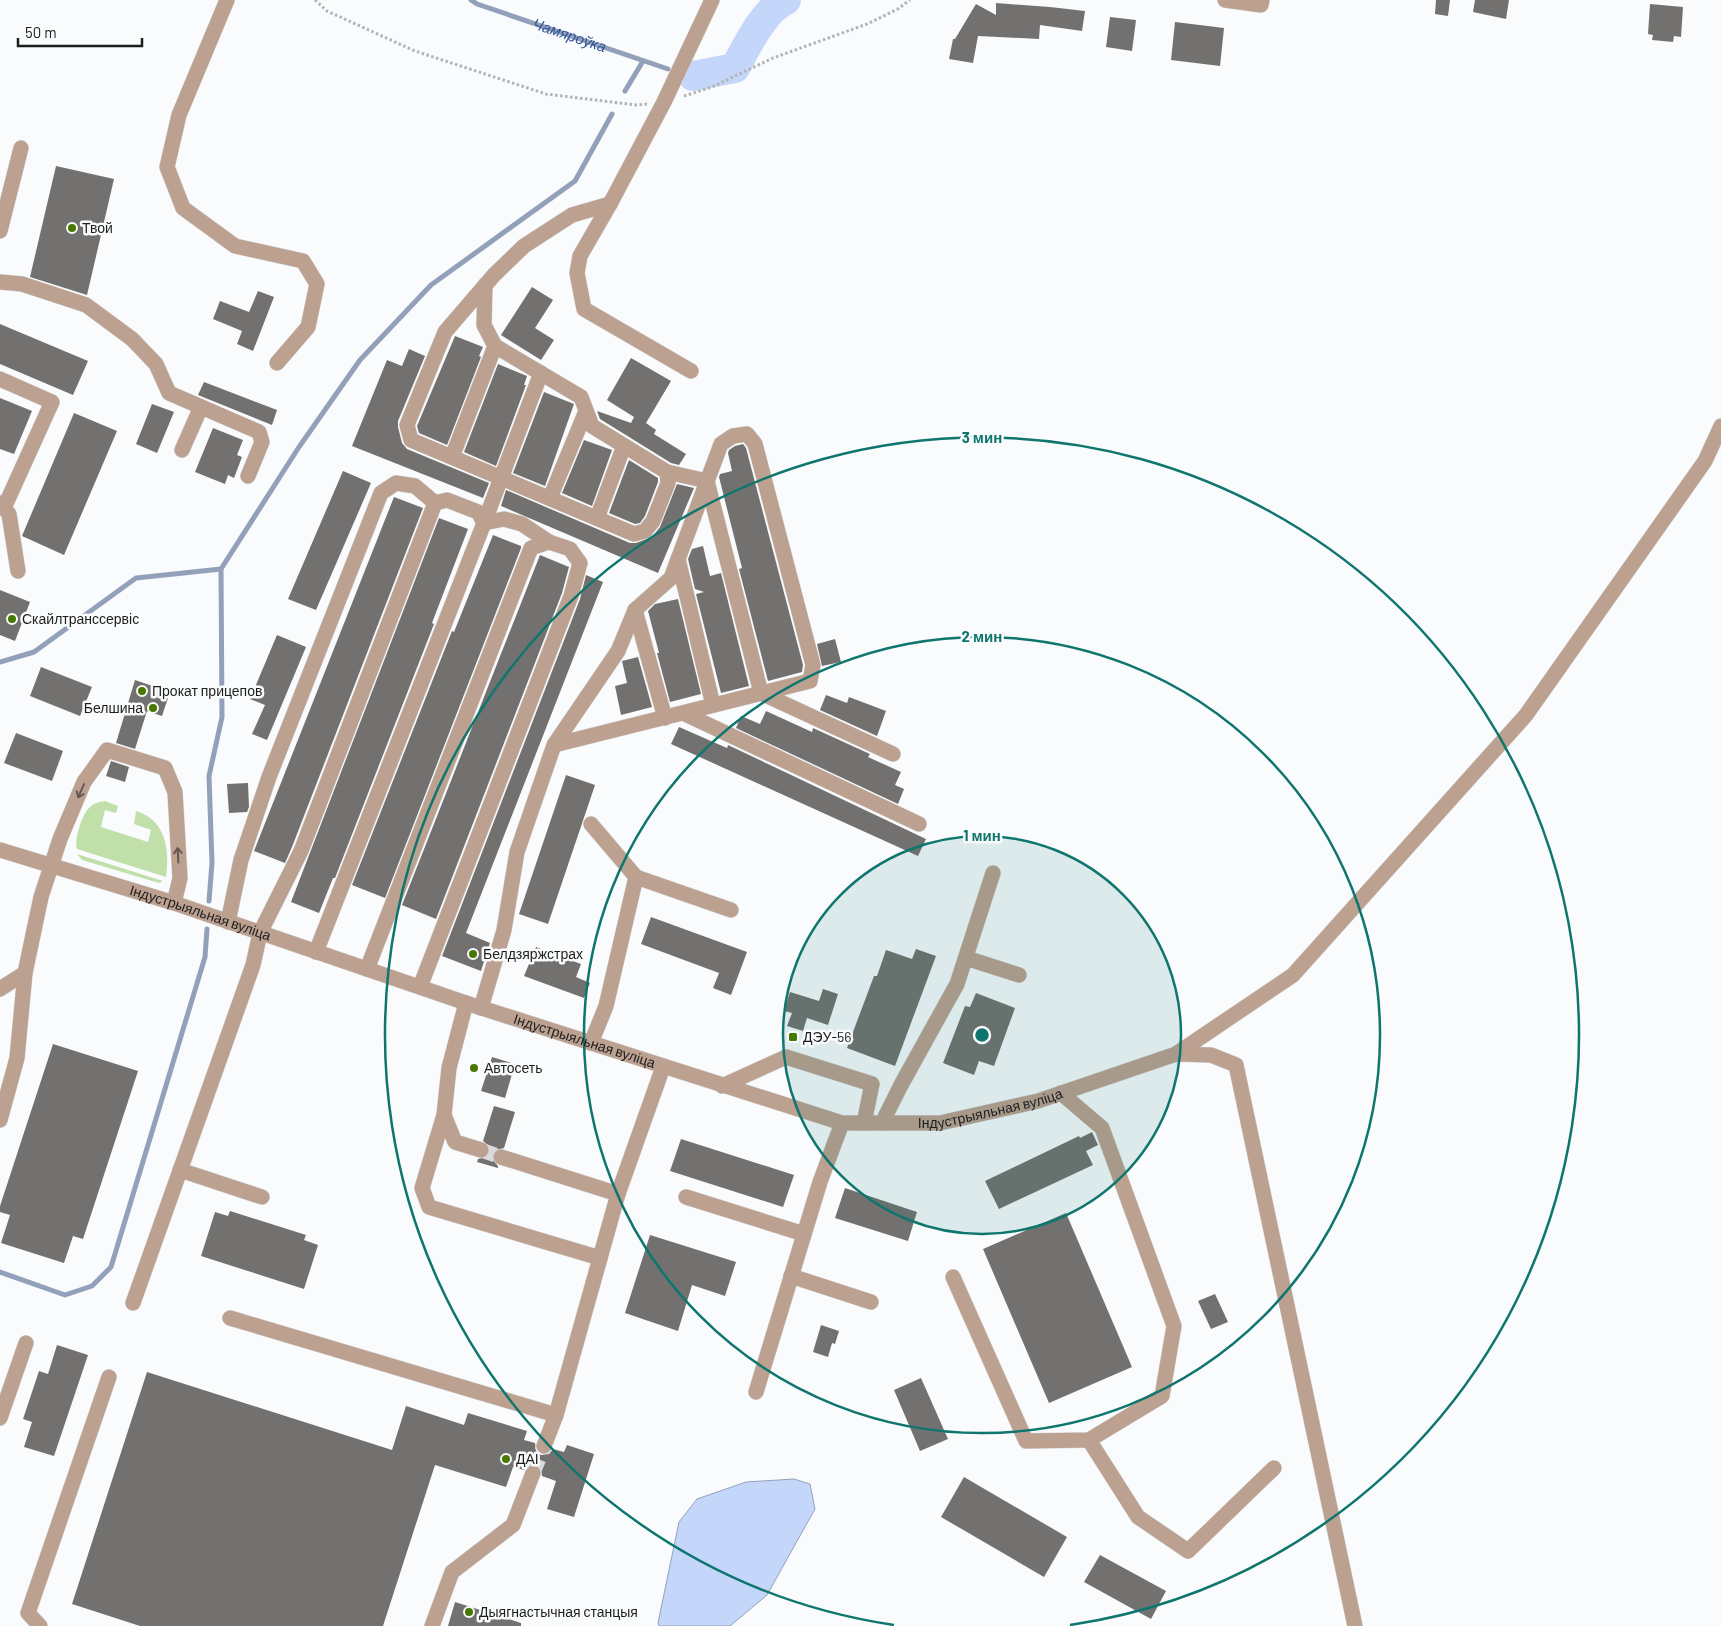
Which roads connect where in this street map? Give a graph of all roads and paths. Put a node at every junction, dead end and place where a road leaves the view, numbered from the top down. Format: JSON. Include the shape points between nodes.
{"nodes":[{"id":1,"x":227,"y":0,"type":"edge"},
{"id":2,"x":315,"y":0,"type":"edge"},
{"id":3,"x":712,"y":0,"type":"edge"},
{"id":4,"x":910,"y":0,"type":"edge"},
{"id":5,"x":1226,"y":0,"type":"edge"},
{"id":6,"x":1262,"y":0,"type":"edge"},
{"id":7,"x":664,"y":102,"type":"junction"},
{"id":8,"x":21,"y":148,"type":"dead end"},
{"id":9,"x":610,"y":204,"type":"junction"},
{"id":10,"x":0,"y":231,"type":"edge"},
{"id":11,"x":0,"y":282,"type":"edge"},
{"id":12,"x":485,"y":285,"type":"junction"},
{"id":13,"x":495,"y":346,"type":"junction"},
{"id":14,"x":277,"y":362,"type":"dead end"},
{"id":15,"x":691,"y":371,"type":"dead end"},
{"id":16,"x":541,"y":373,"type":"junction"},
{"id":17,"x":0,"y":379,"type":"edge"},
{"id":18,"x":201,"y":407,"type":"junction"},
{"id":19,"x":586,"y":410,"type":"junction"},
{"id":20,"x":1721,"y":426,"type":"edge"},
{"id":21,"x":624,"y":446,"type":"junction"},
{"id":22,"x":182,"y":450,"type":"dead end"},
{"id":23,"x":452,"y":457,"type":"junction"},
{"id":24,"x":667,"y":472,"type":"junction"},
{"id":25,"x":248,"y":476,"type":"dead end"},
{"id":26,"x":501,"y":478,"type":"junction"},
{"id":27,"x":707,"y":482,"type":"junction"},
{"id":28,"x":550,"y":498,"type":"junction"},
{"id":29,"x":435,"y":503,"type":"junction"},
{"id":30,"x":2,"y":506,"type":"edge"},
{"id":31,"x":597,"y":518,"type":"junction"},
{"id":32,"x":484,"y":523,"type":"junction"},
{"id":33,"x":549,"y":542,"type":"junction"},
{"id":34,"x":678,"y":560,"type":"junction"},
{"id":35,"x":18,"y":571,"type":"dead end"},
{"id":36,"x":635,"y":610,"type":"junction"},
{"id":37,"x":761,"y":693,"type":"junction"},
{"id":38,"x":713,"y":706,"type":"junction"},
{"id":39,"x":683,"y":713,"type":"junction"},
{"id":40,"x":665,"y":718,"type":"junction"},
{"id":41,"x":554,"y":744,"type":"junction"},
{"id":42,"x":893,"y":754,"type":"dead end"},
{"id":43,"x":591,"y":824,"type":"dead end"},
{"id":44,"x":919,"y":824,"type":"dead end"},
{"id":45,"x":0,"y":850,"type":"edge"},
{"id":46,"x":52,"y":865,"type":"junction"},
{"id":47,"x":993,"y":873,"type":"dead end"},
{"id":48,"x":636,"y":877,"type":"junction"},
{"id":49,"x":174,"y":903,"type":"junction"},
{"id":50,"x":731,"y":910,"type":"dead end"},
{"id":51,"x":228,"y":922,"type":"junction"},
{"id":52,"x":260,"y":933,"type":"junction"},
{"id":53,"x":316,"y":952,"type":"junction"},
{"id":54,"x":966,"y":958,"type":"junction"},
{"id":55,"x":367,"y":969,"type":"junction"},
{"id":56,"x":25,"y":973,"type":"junction"},
{"id":57,"x":1019,"y":975,"type":"dead end"},
{"id":58,"x":420,"y":987,"type":"junction"},
{"id":59,"x":0,"y":989,"type":"edge"},
{"id":60,"x":466,"y":1003,"type":"junction"},
{"id":61,"x":481,"y":1008,"type":"junction"},
{"id":62,"x":591,"y":1044,"type":"junction"},
{"id":63,"x":1176,"y":1054,"type":"junction"},
{"id":64,"x":663,"y":1067,"type":"junction"},
{"id":65,"x":722,"y":1086,"type":"junction"},
{"id":66,"x":1061,"y":1093,"type":"junction"},
{"id":67,"x":444,"y":1115,"type":"junction"},
{"id":68,"x":0,"y":1120,"type":"edge"},
{"id":69,"x":842,"y":1123,"type":"junction"},
{"id":70,"x":864,"y":1123,"type":"junction"},
{"id":71,"x":882,"y":1123,"type":"junction"},
{"id":72,"x":481,"y":1150,"type":"tunnel mouth"},
{"id":73,"x":501,"y":1157,"type":"tunnel mouth"},
{"id":74,"x":180,"y":1170,"type":"junction"},
{"id":75,"x":618,"y":1194,"type":"junction"},
{"id":76,"x":262,"y":1197,"type":"dead end"},
{"id":77,"x":686,"y":1197,"type":"dead end"},
{"id":78,"x":804,"y":1234,"type":"junction"},
{"id":79,"x":600,"y":1258,"type":"junction"},
{"id":80,"x":791,"y":1276,"type":"junction"},
{"id":81,"x":953,"y":1277,"type":"dead end"},
{"id":82,"x":871,"y":1302,"type":"dead end"},
{"id":83,"x":133,"y":1304,"type":"dead end"},
{"id":84,"x":230,"y":1318,"type":"dead end"},
{"id":85,"x":26,"y":1343,"type":"dead end"},
{"id":86,"x":108,"y":1377,"type":"dead end"},
{"id":87,"x":756,"y":1392,"type":"dead end"},
{"id":88,"x":556,"y":1415,"type":"junction"},
{"id":89,"x":0,"y":1418,"type":"edge"},
{"id":90,"x":1089,"y":1440,"type":"junction"},
{"id":91,"x":544,"y":1446,"type":"tunnel mouth"},
{"id":92,"x":1274,"y":1468,"type":"dead end"},
{"id":93,"x":533,"y":1473,"type":"tunnel mouth"},
{"id":94,"x":40,"y":1626,"type":"edge"},
{"id":95,"x":432,"y":1626,"type":"edge"},
{"id":96,"x":1355,"y":1626,"type":"edge"}],
"edges":[{"from":1,"to":14,"type":"street","via":[[179,115],[167,167],[183,208],[235,246],[303,261],[317,284],[308,327]]},
{"from":2,"to":7,"type":"path","via":[[327,11],[415,51],[546,94],[636,105]]},
{"from":3,"to":7,"type":"street"},
{"from":4,"to":7,"type":"path","via":[[866,24],[773,58],[712,87]]},
{"from":5,"to":6,"type":"street","via":[[1261,5]]},
{"from":7,"to":9,"type":"street"},
{"from":8,"to":10,"type":"street"},
{"from":9,"to":12,"type":"street","via":[[572,215],[524,246]]},
{"from":9,"to":15,"type":"street","via":[[580,256],[577,273],[584,309]]},
{"from":11,"to":18,"type":"street","via":[[22,284],[86,305],[132,339],[156,364],[169,393]]},
{"from":12,"to":13,"type":"street","via":[[484,325]]},
{"from":12,"to":23,"type":"street","via":[[445,332],[407,425],[411,440]]},
{"from":13,"to":16,"type":"street"},
{"from":13,"to":23,"type":"street"},
{"from":16,"to":19,"type":"street","via":[[582,397]]},
{"from":16,"to":26,"type":"street"},
{"from":17,"to":30,"type":"street","via":[[52,402]]},
{"from":18,"to":22,"type":"street"},
{"from":18,"to":25,"type":"street","via":[[259,432],[262,442]]},
{"from":19,"to":21,"type":"street","via":[[592,426]]},
{"from":19,"to":28,"type":"street"},
{"from":20,"to":63,"type":"street","via":[[1705,461],[1526,715],[1293,975]]},
{"from":21,"to":24,"type":"street"},
{"from":21,"to":31,"type":"street"},
{"from":23,"to":26,"type":"street"},
{"from":24,"to":27,"type":"street"},
{"from":24,"to":31,"type":"street","via":[[668,483],[653,521],[645,531],[634,534]]},
{"from":26,"to":28,"type":"street"},
{"from":26,"to":32,"type":"street"},
{"from":27,"to":34,"type":"street"},
{"from":27,"to":37,"type":"street"},
{"from":27,"to":37,"type":"street","via":[[721,444],[733,436],[747,434],[755,444],[813,665],[810,681]]},
{"from":28,"to":31,"type":"street"},
{"from":29,"to":32,"type":"street","via":[[447,500],[478,512]]},
{"from":29,"to":51,"type":"street","via":[[416,486],[396,483],[381,493],[269,777],[241,860]]},
{"from":29,"to":52,"type":"street","via":[[301,851]]},
{"from":30,"to":35,"type":"street","via":[[8,514]]},
{"from":32,"to":33,"type":"street","via":[[504,519],[522,524]]},
{"from":32,"to":53,"type":"street"},
{"from":33,"to":55,"type":"street","via":[[531,548]]},
{"from":33,"to":58,"type":"street","via":[[570,549],[580,563],[573,588]]},
{"from":34,"to":36,"type":"street","via":[[671,578]]},
{"from":34,"to":38,"type":"street"},
{"from":36,"to":40,"type":"street"},
{"from":36,"to":41,"type":"street","via":[[618,652]]},
{"from":37,"to":38,"type":"street"},
{"from":37,"to":42,"type":"street"},
{"from":38,"to":39,"type":"street"},
{"from":39,"to":40,"type":"street"},
{"from":39,"to":44,"type":"street"},
{"from":40,"to":41,"type":"street"},
{"from":41,"to":61,"type":"street","via":[[517,852],[504,930]]},
{"from":43,"to":48,"type":"street"},
{"from":45,"to":46,"type":"street","name":"Індустрыяльная вуліца"},
{"from":46,"to":49,"type":"street","name":"Індустрыяльная вуліца"},
{"from":49,"to":46,"type":"street","one_way":true,"via":[[180,878],[175,792],[165,768],[107,750],[84,782]]},
{"from":46,"to":56,"type":"street","via":[[41,897]]},
{"from":47,"to":54,"type":"street"},
{"from":48,"to":50,"type":"street"},
{"from":48,"to":62,"type":"street","via":[[606,1006]]},
{"from":49,"to":51,"type":"street","name":"Індустрыяльная вуліца"},
{"from":51,"to":52,"type":"street","name":"Індустрыяльная вуліца"},
{"from":52,"to":53,"type":"street","name":"Індустрыяльная вуліца"},
{"from":52,"to":74,"type":"street","via":[[253,965]]},
{"from":53,"to":55,"type":"street","name":"Індустрыяльная вуліца"},
{"from":54,"to":57,"type":"street"},
{"from":54,"to":71,"type":"street","via":[[957,984]]},
{"from":55,"to":58,"type":"street","name":"Індустрыяльная вуліца"},
{"from":56,"to":59,"type":"street"},
{"from":56,"to":68,"type":"street","via":[[17,1058]]},
{"from":58,"to":60,"type":"street","name":"Індустрыяльная вуліца"},
{"from":60,"to":61,"type":"street","name":"Індустрыяльная вуліца"},
{"from":60,"to":67,"type":"street","via":[[448,1068]]},
{"from":61,"to":62,"type":"street","name":"Індустрыяльная вуліца"},
{"from":62,"to":64,"type":"street","name":"Індустрыяльная вуліца"},
{"from":63,"to":66,"type":"street","name":"Індустрыяльная вуліца"},
{"from":63,"to":96,"type":"street","via":[[1211,1055],[1236,1065]]},
{"from":64,"to":65,"type":"street","name":"Індустрыяльная вуліца"},
{"from":64,"to":75,"type":"street"},
{"from":65,"to":69,"type":"street","name":"Індустрыяльная вуліца"},
{"from":65,"to":70,"type":"street","via":[[786,1056],[872,1084]]},
{"from":66,"to":71,"type":"street","name":"Індустрыяльная вуліца","via":[[940,1123]]},
{"from":66,"to":90,"type":"street","via":[[1102,1128],[1174,1326],[1162,1396]]},
{"from":67,"to":72,"type":"street","via":[[455,1142]]},
{"from":67,"to":79,"type":"street","via":[[422,1188],[428,1206]]},
{"from":69,"to":70,"type":"street","name":"Індустрыяльная вуліца"},
{"from":69,"to":78,"type":"street"},
{"from":70,"to":71,"type":"street","name":"Індустрыяльная вуліца"},
{"from":73,"to":75,"type":"street"},
{"from":74,"to":76,"type":"street"},
{"from":74,"to":83,"type":"street"},
{"from":75,"to":79,"type":"street"},
{"from":77,"to":78,"type":"street"},
{"from":78,"to":80,"type":"street"},
{"from":79,"to":88,"type":"street"},
{"from":80,"to":82,"type":"street"},
{"from":80,"to":87,"type":"street"},
{"from":81,"to":90,"type":"street","via":[[1026,1441]]},
{"from":84,"to":88,"type":"street"},
{"from":85,"to":89,"type":"street"},
{"from":86,"to":94,"type":"street","via":[[28,1612]]},
{"from":88,"to":91,"type":"street"},
{"from":90,"to":92,"type":"street","via":[[1138,1518],[1188,1551]]},
{"from":93,"to":95,"type":"street","via":[[514,1525],[452,1572]]}]}
